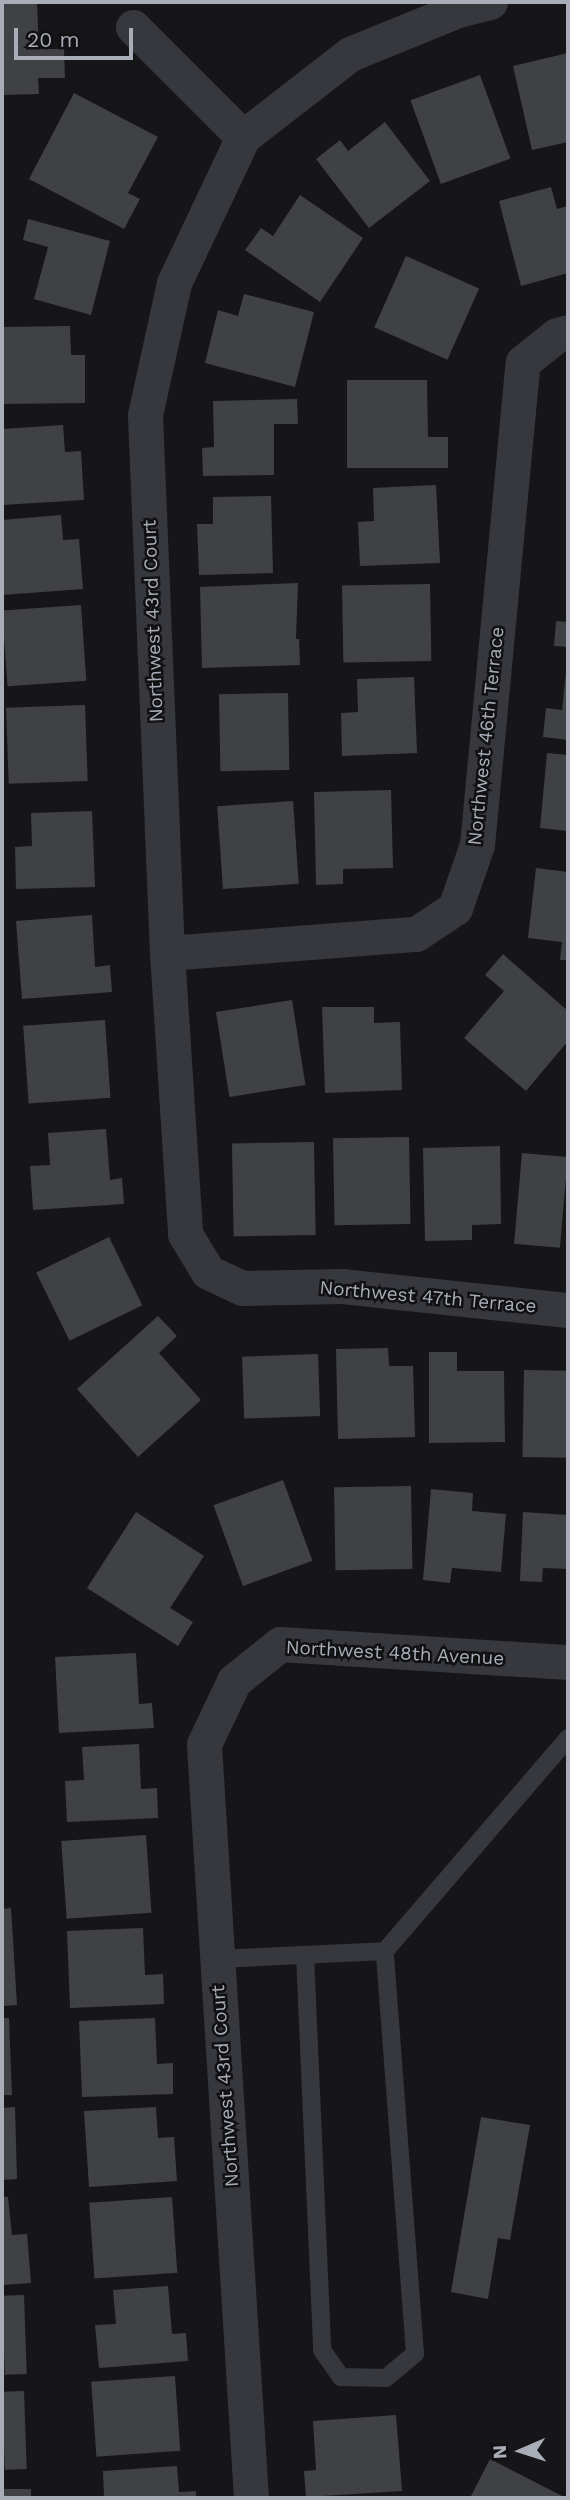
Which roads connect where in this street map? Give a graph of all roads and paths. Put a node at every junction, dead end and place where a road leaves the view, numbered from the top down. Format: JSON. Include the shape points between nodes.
{"nodes":[{"id":1,"x":490,"y":2,"type":"edge"},
{"id":2,"x":133,"y":27,"type":"dead end"},
{"id":3,"x":243,"y":138,"type":"junction"},
{"id":4,"x":568,"y":332,"type":"edge"},
{"id":5,"x":167,"y":953,"type":"junction"},
{"id":6,"x":208,"y":1272,"type":"joint"},
{"id":7,"x":568,"y":1310,"type":"edge"},
{"id":8,"x":568,"y":1662,"type":"edge"},
{"id":9,"x":234,"y":1681,"type":"joint"},
{"id":10,"x":568,"y":1738,"type":"edge"},
{"id":11,"x":385,"y":1951,"type":"junction"},
{"id":12,"x":305,"y":1955,"type":"junction"},
{"id":13,"x":218,"y":1959,"type":"junction"},
{"id":14,"x":251,"y":2498,"type":"edge"}],
"edges":[{"from":1,"to":3,"type":"street","via":[[458,10],[350,54]]},
{"from":2,"to":3,"type":"street"},
{"from":3,"to":5,"type":"street","name":"Northwest 43rd Court","via":[[174,283],[145,415]]},
{"from":4,"to":5,"type":"street","name":"Northwest 46th Terrace","via":[[557,335],[523,362],[477,845],[455,908],[416,934]]},
{"from":5,"to":6,"type":"street","name":"Northwest 43rd Court","via":[[185,1234]]},
{"from":6,"to":7,"type":"street","name":"Northwest 47th Terrace","via":[[243,1288],[342,1286]]},
{"from":8,"to":9,"type":"street","name":"Northwest 48th Avenue","via":[[280,1644]]},
{"from":9,"to":13,"type":"street","name":"Northwest 43rd Court","via":[[204,1744]]},
{"from":10,"to":11,"type":"lane"},
{"from":11,"to":12,"type":"lane"},
{"from":11,"to":12,"type":"lane","via":[[415,2354],[386,2378],[341,2377],[322,2350]]},
{"from":12,"to":13,"type":"lane"},
{"from":13,"to":14,"type":"street","name":"Northwest 43rd Court"}]}
